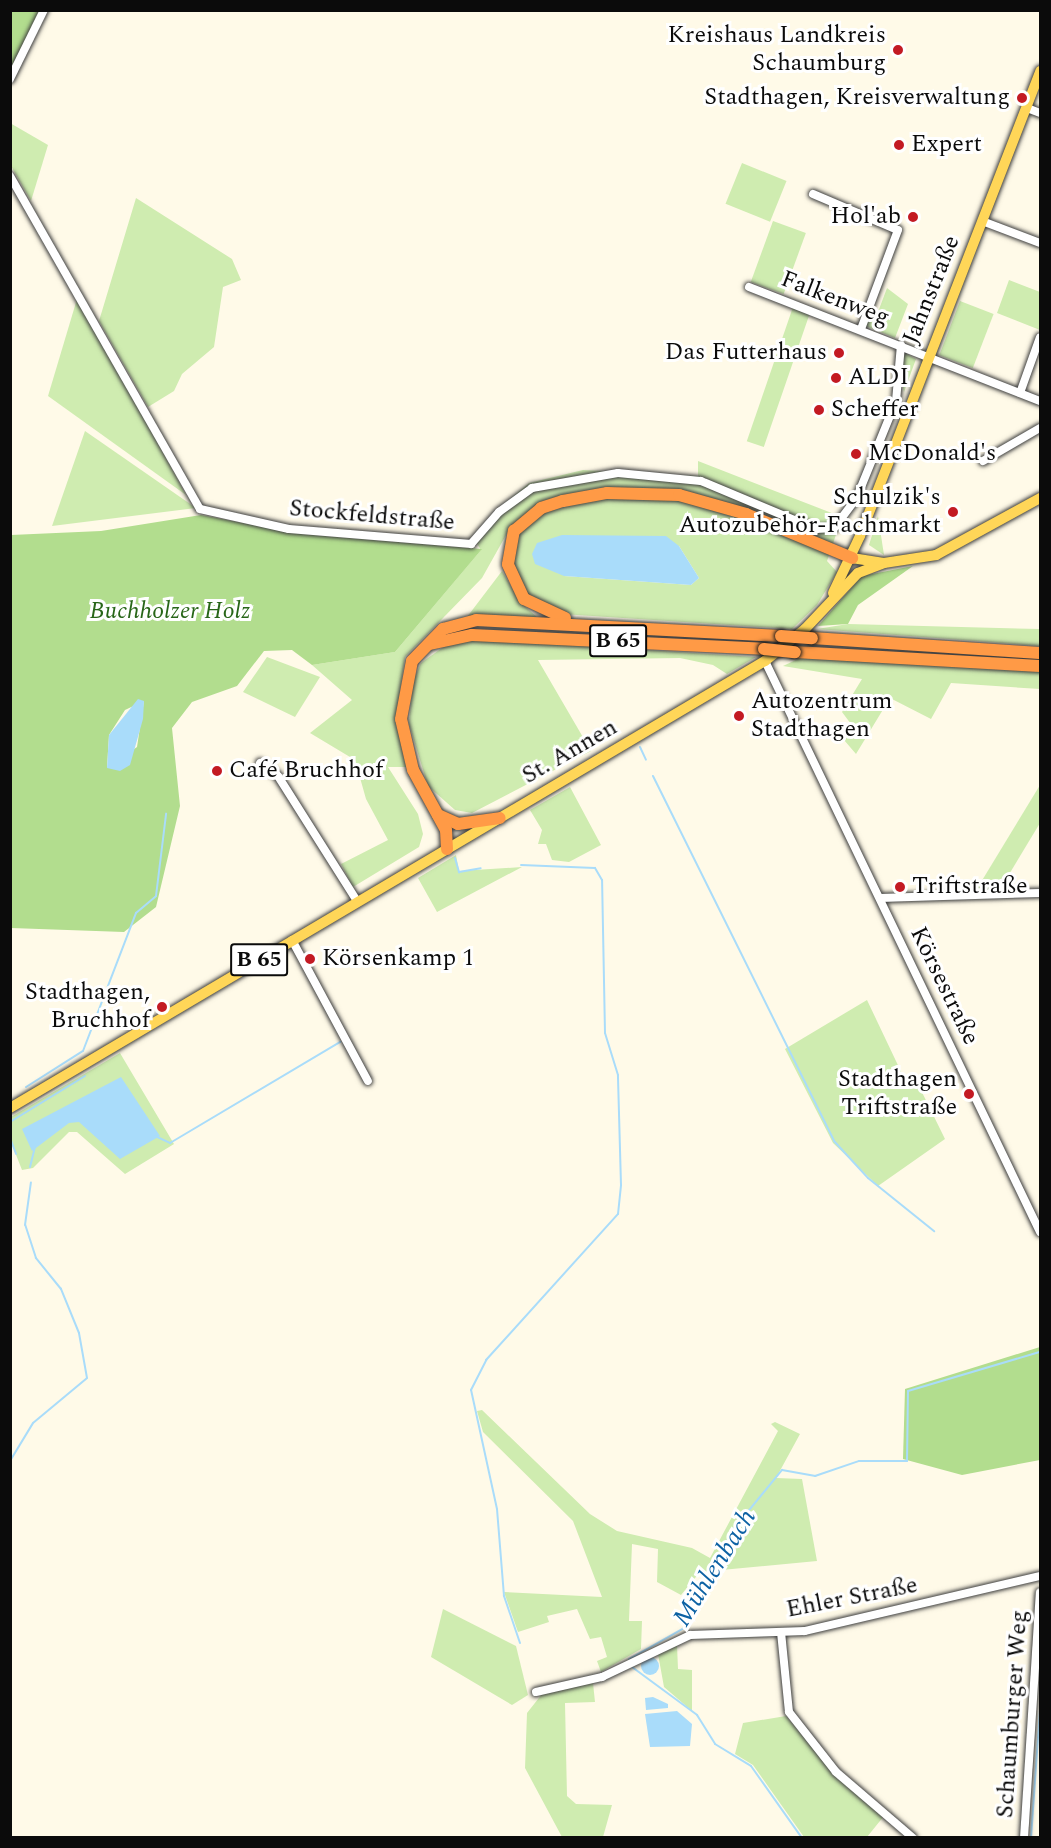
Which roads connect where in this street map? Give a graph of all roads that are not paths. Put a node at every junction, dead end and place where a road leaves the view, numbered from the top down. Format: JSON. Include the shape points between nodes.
{"nodes":[{"id":1,"x":44,"y":10,"type":"edge"},
{"id":2,"x":1041,"y":71,"type":"edge"},
{"id":3,"x":10,"y":79,"type":"edge"},
{"id":4,"x":1026,"y":108,"type":"junction"},
{"id":5,"x":1041,"y":113,"type":"edge"},
{"id":6,"x":10,"y":176,"type":"edge"},
{"id":7,"x":813,"y":194,"type":"dead end"},
{"id":8,"x":982,"y":221,"type":"junction"},
{"id":9,"x":1041,"y":243,"type":"edge"},
{"id":10,"x":749,"y":287,"type":"dead end"},
{"id":11,"x":861,"y":329,"type":"junction"},
{"id":12,"x":1041,"y":336,"type":"edge"},
{"id":13,"x":901,"y":345,"type":"junction"},
{"id":14,"x":928,"y":357,"type":"junction"},
{"id":15,"x":1020,"y":393,"type":"junction"},
{"id":16,"x":1041,"y":401,"type":"edge"},
{"id":17,"x":1041,"y":428,"type":"edge"},
{"id":18,"x":983,"y":460,"type":"dead end"},
{"id":19,"x":1041,"y":498,"type":"edge"},
{"id":20,"x":852,"y":558,"type":"junction"},
{"id":21,"x":884,"y":563,"type":"junction"},
{"id":22,"x":824,"y":609,"type":"junction"},
{"id":23,"x":611,"y":625,"type":"junction"},
{"id":24,"x":423,"y":646,"type":"junction"},
{"id":25,"x":1041,"y":653,"type":"edge"},
{"id":26,"x":764,"y":655,"type":"junction"},
{"id":27,"x":1041,"y":666,"type":"edge"},
{"id":28,"x":263,"y":764,"type":"dead end"},
{"id":29,"x":438,"y":815,"type":"junction"},
{"id":30,"x":500,"y":818,"type":"junction"},
{"id":31,"x":447,"y":849,"type":"junction"},
{"id":32,"x":1041,"y":893,"type":"edge"},
{"id":33,"x":880,"y":898,"type":"junction"},
{"id":34,"x":357,"y":901,"type":"junction"},
{"id":35,"x":292,"y":940,"type":"junction"},
{"id":36,"x":368,"y":1081,"type":"dead end"},
{"id":37,"x":10,"y":1108,"type":"edge"},
{"id":38,"x":1041,"y":1232,"type":"edge"},
{"id":39,"x":1041,"y":1576,"type":"edge"},
{"id":40,"x":1041,"y":1593,"type":"edge"},
{"id":41,"x":781,"y":1632,"type":"junction"},
{"id":42,"x":536,"y":1692,"type":"dead end"},
{"id":43,"x":913,"y":1838,"type":"edge"},
{"id":44,"x":1024,"y":1838,"type":"edge"}],
"edges":[{"from":1,"to":3,"type":"street"},
{"from":2,"to":4,"type":"main road","name":"Jahnstraße"},
{"from":4,"to":5,"type":"street"},
{"from":4,"to":8,"type":"main road","name":"Jahnstraße"},
{"from":6,"to":13,"type":"street","name":"Stockfeldstraße","via":[[200,509],[278,526],[471,544],[499,512],[532,488],[571,477],[636,473],[726,489],[825,531],[847,514],[889,420],[898,394]]},
{"from":7,"to":11,"type":"street","via":[[898,230]]},
{"from":8,"to":9,"type":"street"},
{"from":8,"to":14,"type":"main road","name":"Jahnstraße"},
{"from":10,"to":11,"type":"street","name":"Falkenweg"},
{"from":11,"to":13,"type":"street","name":"Falkenweg"},
{"from":12,"to":15,"type":"street"},
{"from":13,"to":14,"type":"street","name":"Falkenweg"},
{"from":14,"to":15,"type":"street","name":"Falkenweg"},
{"from":14,"to":20,"type":"main road","name":"Jahnstraße"},
{"from":15,"to":16,"type":"street","name":"Falkenweg"},
{"from":17,"to":18,"type":"street"},
{"from":19,"to":21,"type":"main road","name":"St. Annen","via":[[947,551]]},
{"from":20,"to":21,"type":"main road","name":"St. Annen"},
{"from":20,"to":22,"type":"main road","name":"St. Annen"},
{"from":20,"to":23,"type":"highway","via":[[746,514],[679,495],[608,493],[563,501],[525,519],[508,544],[512,582],[524,599],[562,618]]},
{"from":21,"to":22,"type":"main road","name":"St. Annen","via":[[858,573]]},
{"from":22,"to":26,"type":"main road","name":"St. Annen"},
{"from":23,"to":24,"type":"highway","number":"B 65","via":[[476,620],[443,629]]},
{"from":23,"to":25,"type":"highway","number":"B 65","bridge":true},
{"from":24,"to":26,"type":"highway","number":"B 65","via":[[472,635]]},
{"from":24,"to":29,"type":"highway","number":"B 65","via":[[406,676],[402,732],[413,770]]},
{"from":26,"to":27,"type":"highway","number":"B 65","bridge":true,"via":[[795,652]]},
{"from":26,"to":30,"type":"main road","name":"St. Annen"},
{"from":26,"to":33,"type":"street","name":"Körsestraße"},
{"from":28,"to":34,"type":"street"},
{"from":29,"to":30,"type":"highway","via":[[458,824]]},
{"from":29,"to":31,"type":"highway","number":"B 65"},
{"from":30,"to":31,"type":"main road","name":"St. Annen"},
{"from":31,"to":34,"type":"main road","name":"St. Annen","number":"B 65"},
{"from":32,"to":33,"type":"street"},
{"from":33,"to":38,"type":"street","name":"Körsestraße"},
{"from":34,"to":35,"type":"main road","name":"St. Annen","number":"B 65"},
{"from":35,"to":36,"type":"street"},
{"from":35,"to":37,"type":"main road","number":"B 65"},
{"from":39,"to":41,"type":"street","name":"Ehler Straße","via":[[805,1632]]},
{"from":40,"to":44,"type":"street","name":"Schaumburger Weg"},
{"from":41,"to":42,"type":"street","name":"Ehler Straße","via":[[690,1635],[602,1677]]},
{"from":41,"to":43,"type":"street","via":[[789,1712],[836,1772]]}]}
